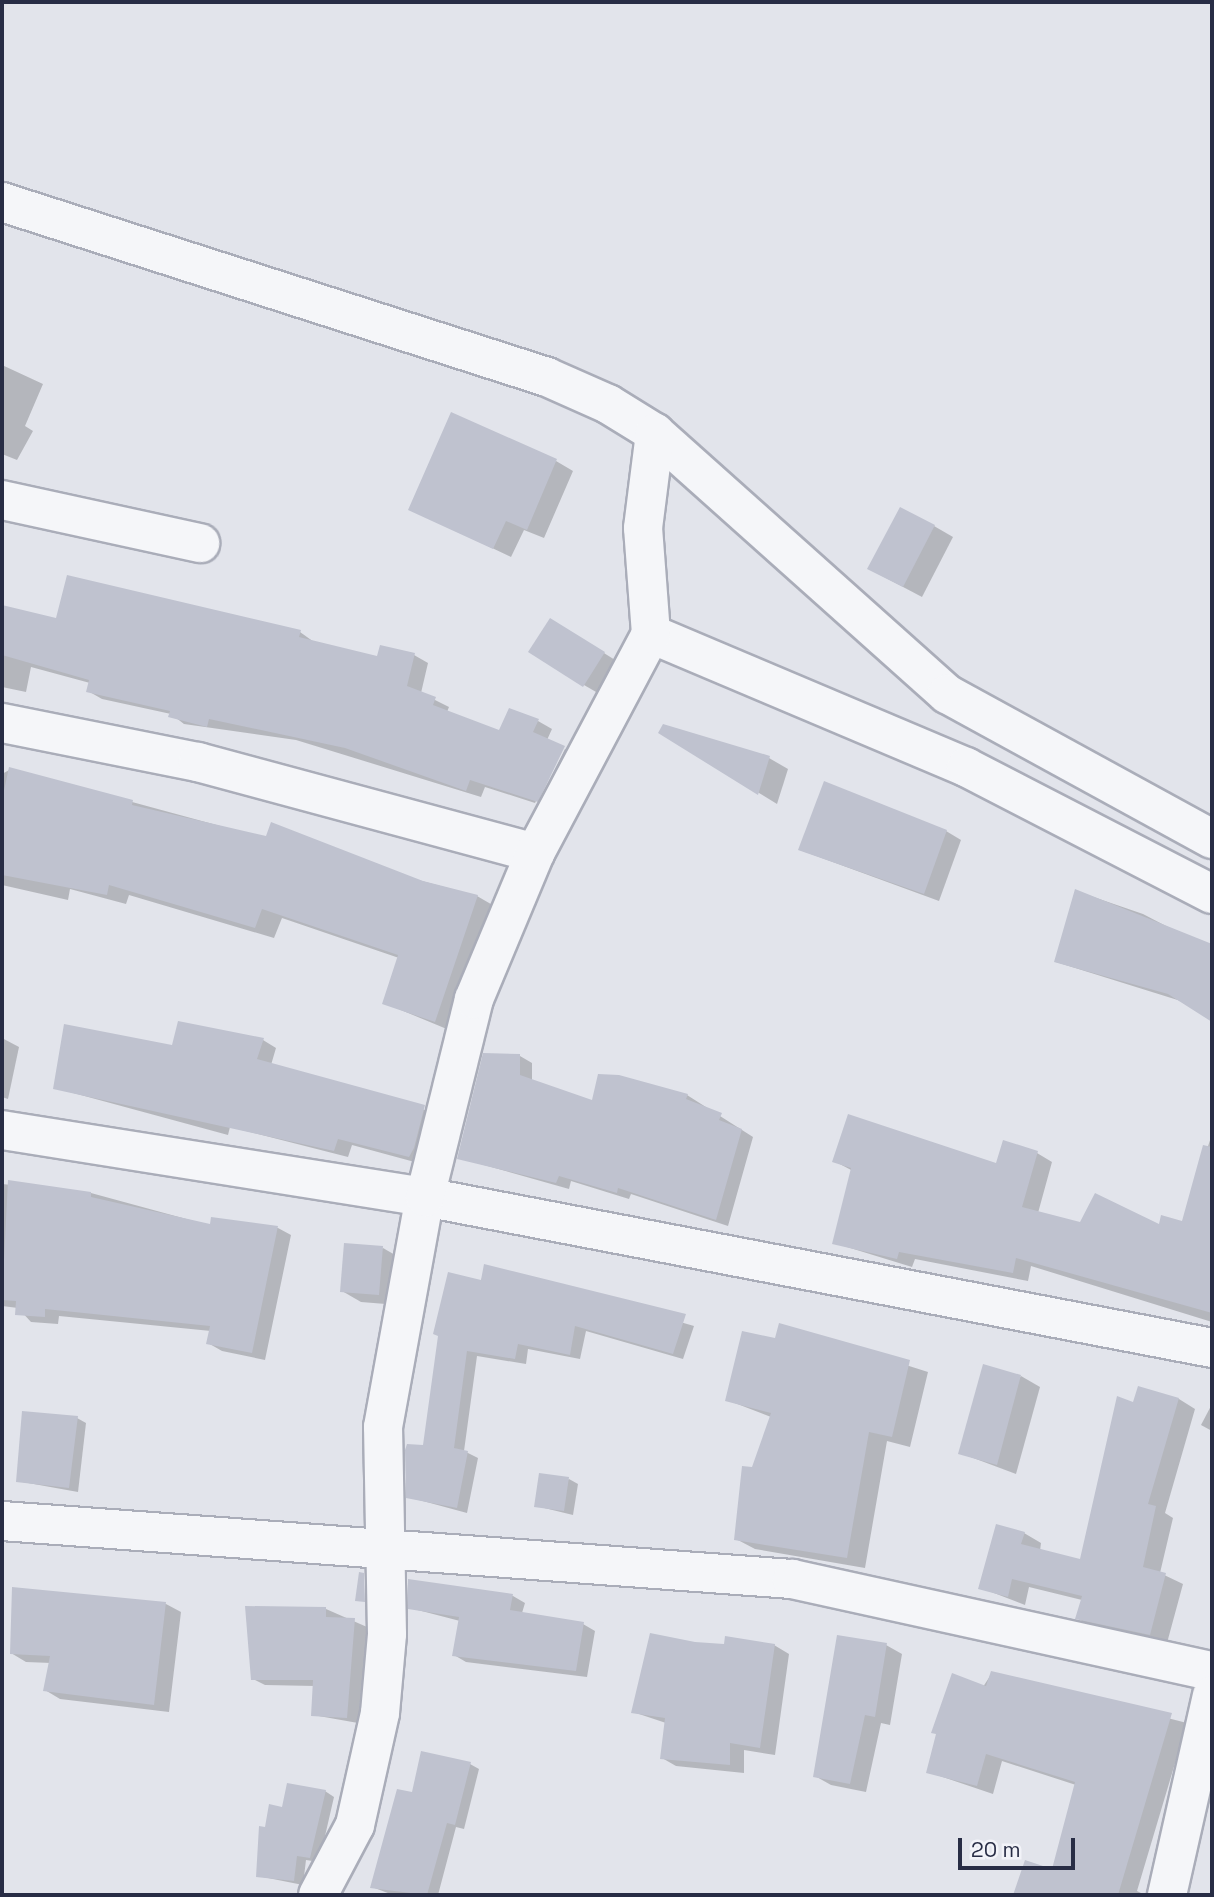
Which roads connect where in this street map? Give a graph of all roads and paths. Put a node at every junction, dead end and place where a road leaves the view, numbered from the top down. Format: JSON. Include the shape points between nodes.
{"nodes":[{"id":1,"x":2,"y":202,"type":"edge"},
{"id":2,"x":655,"y":433,"type":"junction"},
{"id":3,"x":2,"y":500,"type":"edge"},
{"id":4,"x":200,"y":542,"type":"dead end"},
{"id":5,"x":651,"y":634,"type":"junction"},
{"id":6,"x":2,"y":723,"type":"edge"},
{"id":7,"x":1212,"y":839,"type":"edge"},
{"id":8,"x":534,"y":853,"type":"junction"},
{"id":9,"x":1212,"y":894,"type":"edge"},
{"id":10,"x":2,"y":1129,"type":"edge"},
{"id":11,"x":425,"y":1197,"type":"junction"},
{"id":12,"x":1212,"y":1348,"type":"edge"},
{"id":13,"x":2,"y":1521,"type":"edge"},
{"id":14,"x":382,"y":1547,"type":"junction"},
{"id":15,"x":1212,"y":1671,"type":"edge"},
{"id":16,"x":1212,"y":1696,"type":"edge"},
{"id":17,"x":318,"y":1895,"type":"edge"},
{"id":18,"x":1167,"y":1895,"type":"edge"}],
"edges":[{"from":1,"to":2,"type":"street","via":[[547,377]]},
{"from":2,"to":5,"type":"street","via":[[643,528]]},
{"from":2,"to":7,"type":"street","via":[[947,694]]},
{"from":3,"to":4,"type":"street"},
{"from":5,"to":8,"type":"street"},
{"from":5,"to":9,"type":"street","via":[[954,761]]},
{"from":6,"to":8,"type":"street","via":[[198,762]]},
{"from":8,"to":11,"type":"street","via":[[474,999]]},
{"from":10,"to":11,"type":"street"},
{"from":11,"to":12,"type":"street"},
{"from":11,"to":14,"type":"street","via":[[383,1427]]},
{"from":13,"to":14,"type":"street"},
{"from":14,"to":15,"type":"street","via":[[792,1579]]},
{"from":14,"to":17,"type":"street","via":[[387,1634],[380,1713],[355,1825]]},
{"from":16,"to":18,"type":"street"}]}
